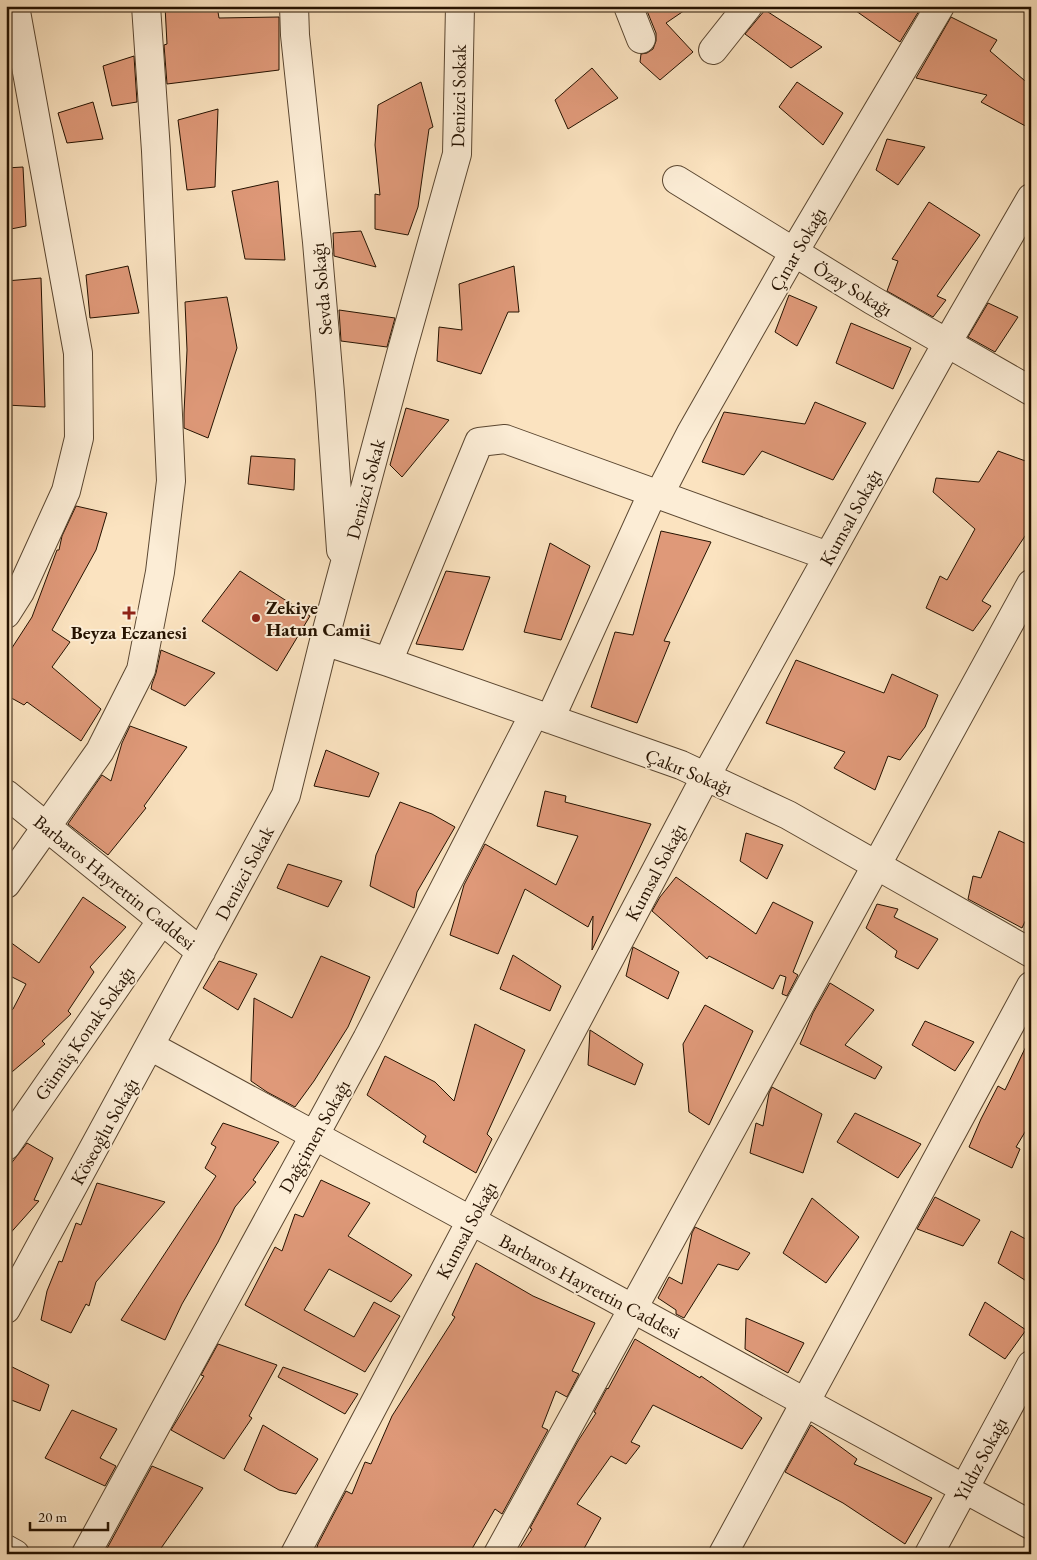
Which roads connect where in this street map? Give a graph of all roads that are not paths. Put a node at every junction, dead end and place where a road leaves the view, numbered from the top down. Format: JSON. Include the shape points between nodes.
{"nodes":[{"id":1,"x":15,"y":6,"type":"edge"},
{"id":2,"x":146,"y":6,"type":"edge"},
{"id":3,"x":294,"y":6,"type":"edge"},
{"id":4,"x":460,"y":6,"type":"edge"},
{"id":5,"x":628,"y":6,"type":"edge"},
{"id":6,"x":748,"y":6,"type":"edge"},
{"id":7,"x":940,"y":6,"type":"edge"},
{"id":8,"x":642,"y":39,"type":"dead end"},
{"id":9,"x":713,"y":50,"type":"dead end"},
{"id":10,"x":677,"y":180,"type":"dead end"},
{"id":11,"x":1031,"y":198,"type":"edge"},
{"id":12,"x":794,"y":252,"type":"junction"},
{"id":13,"x":948,"y":343,"type":"junction"},
{"id":14,"x":1031,"y":391,"type":"edge"},
{"id":15,"x":656,"y":494,"type":"junction"},
{"id":16,"x":828,"y":556,"type":"junction"},
{"id":17,"x":343,"y":572,"type":"junction"},
{"id":18,"x":1031,"y":584,"type":"edge"},
{"id":19,"x":6,"y":614,"type":"edge"},
{"id":20,"x":324,"y":641,"type":"junction"},
{"id":21,"x":388,"y":662,"type":"junction"},
{"id":22,"x":542,"y":717,"type":"junction"},
{"id":23,"x":706,"y":776,"type":"junction"},
{"id":24,"x":6,"y":794,"type":"edge"},
{"id":25,"x":46,"y":826,"type":"junction"},
{"id":26,"x":876,"y":864,"type":"junction"},
{"id":27,"x":6,"y":884,"type":"edge"},
{"id":28,"x":162,"y":920,"type":"junction"},
{"id":29,"x":201,"y":952,"type":"junction"},
{"id":30,"x":1031,"y":953,"type":"edge"},
{"id":31,"x":1031,"y":986,"type":"edge"},
{"id":32,"x":150,"y":1046,"type":"junction"},
{"id":33,"x":314,"y":1136,"type":"junction"},
{"id":34,"x":6,"y":1146,"type":"edge"},
{"id":35,"x":471,"y":1221,"type":"junction"},
{"id":36,"x":632,"y":1308,"type":"junction"},
{"id":37,"x":6,"y":1309,"type":"edge"},
{"id":38,"x":1031,"y":1365,"type":"edge"},
{"id":39,"x":805,"y":1402,"type":"junction"},
{"id":40,"x":964,"y":1489,"type":"junction"},
{"id":41,"x":1031,"y":1525,"type":"edge"},
{"id":42,"x":6,"y":1549,"type":"edge"},
{"id":43,"x":15,"y":1554,"type":"edge"},
{"id":44,"x":86,"y":1554,"type":"edge"},
{"id":45,"x":295,"y":1554,"type":"edge"},
{"id":46,"x":498,"y":1554,"type":"edge"},
{"id":47,"x":723,"y":1554,"type":"edge"},
{"id":48,"x":930,"y":1554,"type":"edge"}],
"edges":[{"from":1,"to":19,"type":"street","via":[[78,353],[79,438],[66,491],[20,592]]},
{"from":2,"to":25,"type":"street","via":[[171,481],[160,572],[141,670],[100,751]]},
{"from":3,"to":17,"type":"street","name":"Sevda Sokağı","via":[[317,242]]},
{"from":4,"to":17,"type":"street","name":"Denizci Sokak","via":[[457,154]]},
{"from":5,"to":8,"type":"street"},
{"from":6,"to":9,"type":"street"},
{"from":7,"to":12,"type":"street","name":"Çınar Sokağı"},
{"from":10,"to":12,"type":"street","name":"Özay Sokağı"},
{"from":11,"to":13,"type":"street","name":"Kumsal Sokağı"},
{"from":12,"to":13,"type":"street","name":"Özay Sokağı"},
{"from":12,"to":15,"type":"street","name":"Çınar Sokağı"},
{"from":13,"to":14,"type":"street","name":"Özay Sokağı"},
{"from":13,"to":16,"type":"street","name":"Kumsal Sokağı"},
{"from":15,"to":16,"type":"street"},
{"from":15,"to":21,"type":"street","via":[[505,439],[479,442]]},
{"from":15,"to":22,"type":"street","name":"Çınar Sokağı"},
{"from":16,"to":23,"type":"street","name":"Kumsal Sokağı"},
{"from":17,"to":20,"type":"street","name":"Denizci Sokak"},
{"from":18,"to":26,"type":"street"},
{"from":20,"to":21,"type":"street","name":"Çakır Sokağı"},
{"from":20,"to":29,"type":"street","name":"Denizci Sokak","via":[[286,795]]},
{"from":21,"to":22,"type":"street","name":"Çakır Sokağı"},
{"from":22,"to":23,"type":"street","name":"Çakır Sokağı"},
{"from":22,"to":33,"type":"street","name":"Dağçimen Sokağı"},
{"from":23,"to":26,"type":"street","name":"Çakır Sokağı","via":[[788,815]]},
{"from":23,"to":35,"type":"street","name":"Kumsal Sokağı"},
{"from":24,"to":25,"type":"street","name":"Barbaros Hayrettin Caddesi"},
{"from":25,"to":27,"type":"street"},
{"from":25,"to":28,"type":"street","name":"Barbaros Hayrettin Caddesi"},
{"from":26,"to":30,"type":"street","name":"Çakır Sokağı"},
{"from":26,"to":36,"type":"street"},
{"from":28,"to":29,"type":"street","name":"Barbaros Hayrettin Caddesi"},
{"from":28,"to":34,"type":"street","name":"Gümüş Konak Sokağı"},
{"from":29,"to":32,"type":"street","name":"Köseoğlu Sokağı"},
{"from":31,"to":39,"type":"street"},
{"from":32,"to":33,"type":"street","name":"Barbaros Hayrettin Caddesi"},
{"from":32,"to":37,"type":"street","name":"Köseoğlu Sokağı"},
{"from":33,"to":35,"type":"street","name":"Barbaros Hayrettin Caddesi"},
{"from":33,"to":44,"type":"street","name":"Dağçimen Sokağı"},
{"from":35,"to":36,"type":"street","name":"Barbaros Hayrettin Caddesi"},
{"from":35,"to":45,"type":"street","name":"Kumsal Sokağı"},
{"from":36,"to":39,"type":"street","name":"Barbaros Hayrettin Caddesi"},
{"from":36,"to":46,"type":"street"},
{"from":38,"to":40,"type":"street","name":"Yıldız Sokağı"},
{"from":39,"to":40,"type":"street","name":"Barbaros Hayrettin Caddesi"},
{"from":39,"to":47,"type":"street"},
{"from":40,"to":41,"type":"street","name":"Barbaros Hayrettin Caddesi"},
{"from":40,"to":48,"type":"street","name":"Yıldız Sokağı"},
{"from":42,"to":43,"type":"street"}]}
